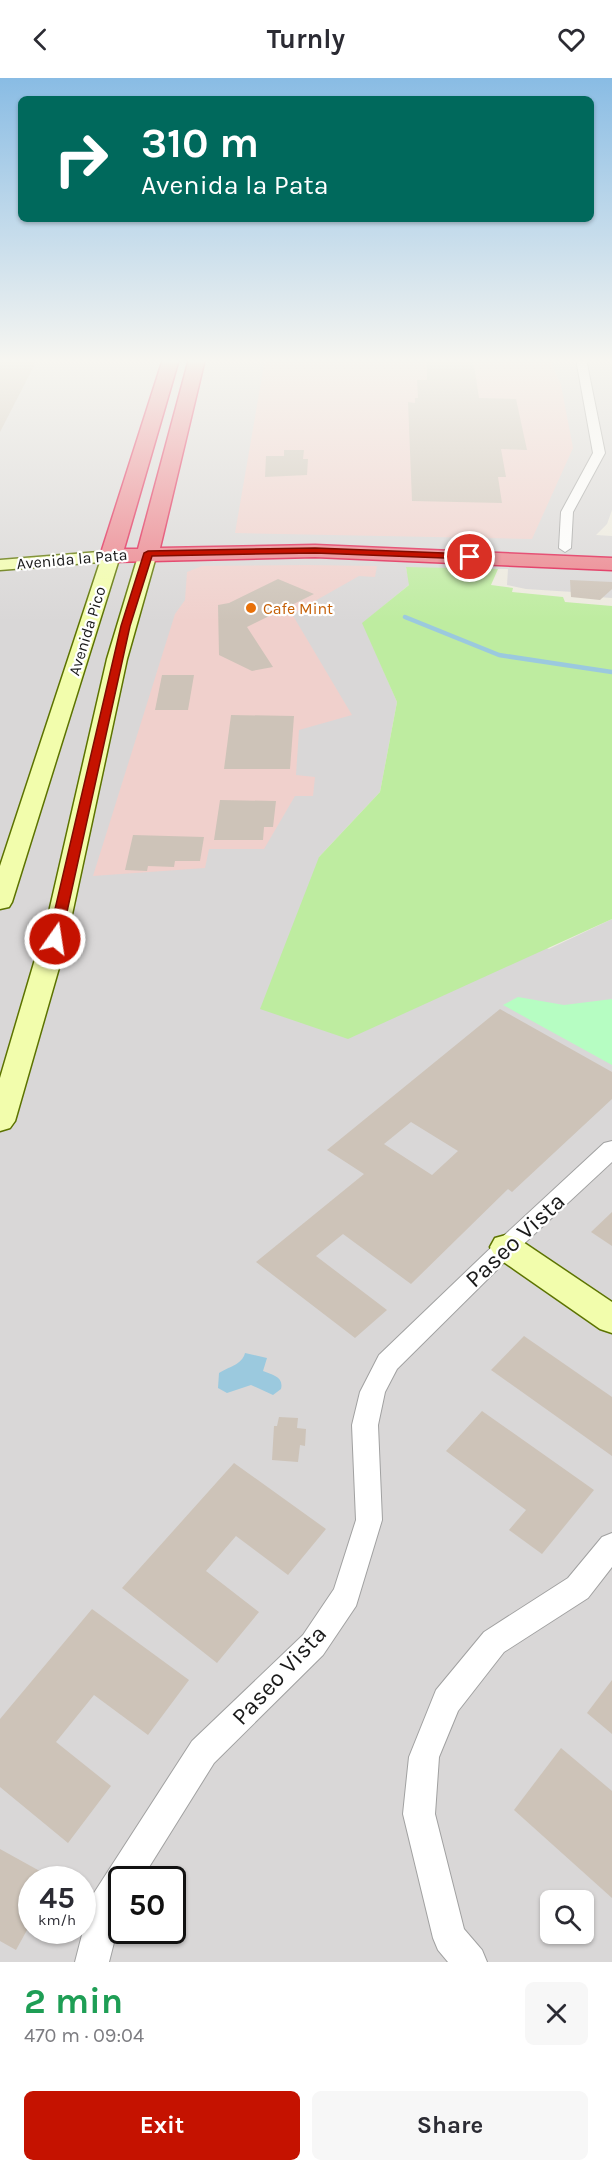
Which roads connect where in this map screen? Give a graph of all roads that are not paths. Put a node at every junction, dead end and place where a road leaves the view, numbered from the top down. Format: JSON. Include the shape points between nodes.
{"nodes":[{"id":1,"x":144,"y":447,"type":"edge"},
{"id":2,"x":175,"y":447,"type":"edge"},
{"id":3,"x":598,"y":447,"type":"edge"},
{"id":4,"x":149,"y":547,"type":"junction"},
{"id":5,"x":565,"y":548,"type":"junction"},
{"id":6,"x":112,"y":549,"type":"junction"},
{"id":7,"x":0,"y":550,"type":"edge"},
{"id":8,"x":612,"y":550,"type":"edge"},
{"id":9,"x":514,"y":559,"type":"junction"},
{"id":10,"x":612,"y":564,"type":"edge"},
{"id":11,"x":0,"y":565,"type":"edge"},
{"id":12,"x":0,"y":902,"type":"edge"},
{"id":13,"x":0,"y":1121,"type":"edge"},
{"id":14,"x":612,"y":1149,"type":"edge"},
{"id":15,"x":506,"y":1247,"type":"junction"},
{"id":16,"x":612,"y":1319,"type":"edge"},
{"id":17,"x":612,"y":1546,"type":"edge"},
{"id":18,"x":131,"y":1866,"type":"edge"},
{"id":19,"x":108,"y":1902,"type":"edge"},
{"id":20,"x":92,"y":1962,"type":"edge"},
{"id":21,"x":470,"y":1962,"type":"edge"}],
"edges":[{"from":1,"to":6,"type":"highway","name":"Avenida Pico"},
{"from":2,"to":4,"type":"highway","name":"Avenida Pico"},
{"from":3,"to":5,"type":"street","via":[[599,453],[567,512]]},
{"from":4,"to":5,"type":"highway","name":"Avenida la Pata","via":[[321,540]]},
{"from":4,"to":6,"type":"highway","name":"Avenida la Pata"},
{"from":4,"to":9,"type":"highway","name":"Avenida la Pata"},
{"from":4,"to":13,"type":"main road","name":"Avenida Pico","via":[[126,626],[55,939]]},
{"from":5,"to":8,"type":"highway","name":"Avenida la Pata"},
{"from":5,"to":9,"type":"highway","via":[[556,554],[520,553]]},
{"from":6,"to":7,"type":"main road","name":"Avenida la Pata"},
{"from":6,"to":11,"type":"main road","name":"Avenida la Pata"},
{"from":6,"to":12,"type":"main road","name":"Avenida Pico"},
{"from":9,"to":10,"type":"highway","name":"Avenida la Pata"},
{"from":14,"to":15,"type":"street","name":"Paseo Vista"},
{"from":15,"to":16,"type":"main road"},
{"from":15,"to":18,"type":"street","name":"Paseo Vista","via":[[388,1362],[373,1392],[365,1425],[369,1520],[346,1596],[313,1645],[204,1752]]},
{"from":17,"to":21,"type":"street","via":[[578,1588],[494,1641],[447,1701],[424,1757],[419,1814],[450,1938]]},
{"from":19,"to":20,"type":"street","name":"Paseo Vista"}]}
